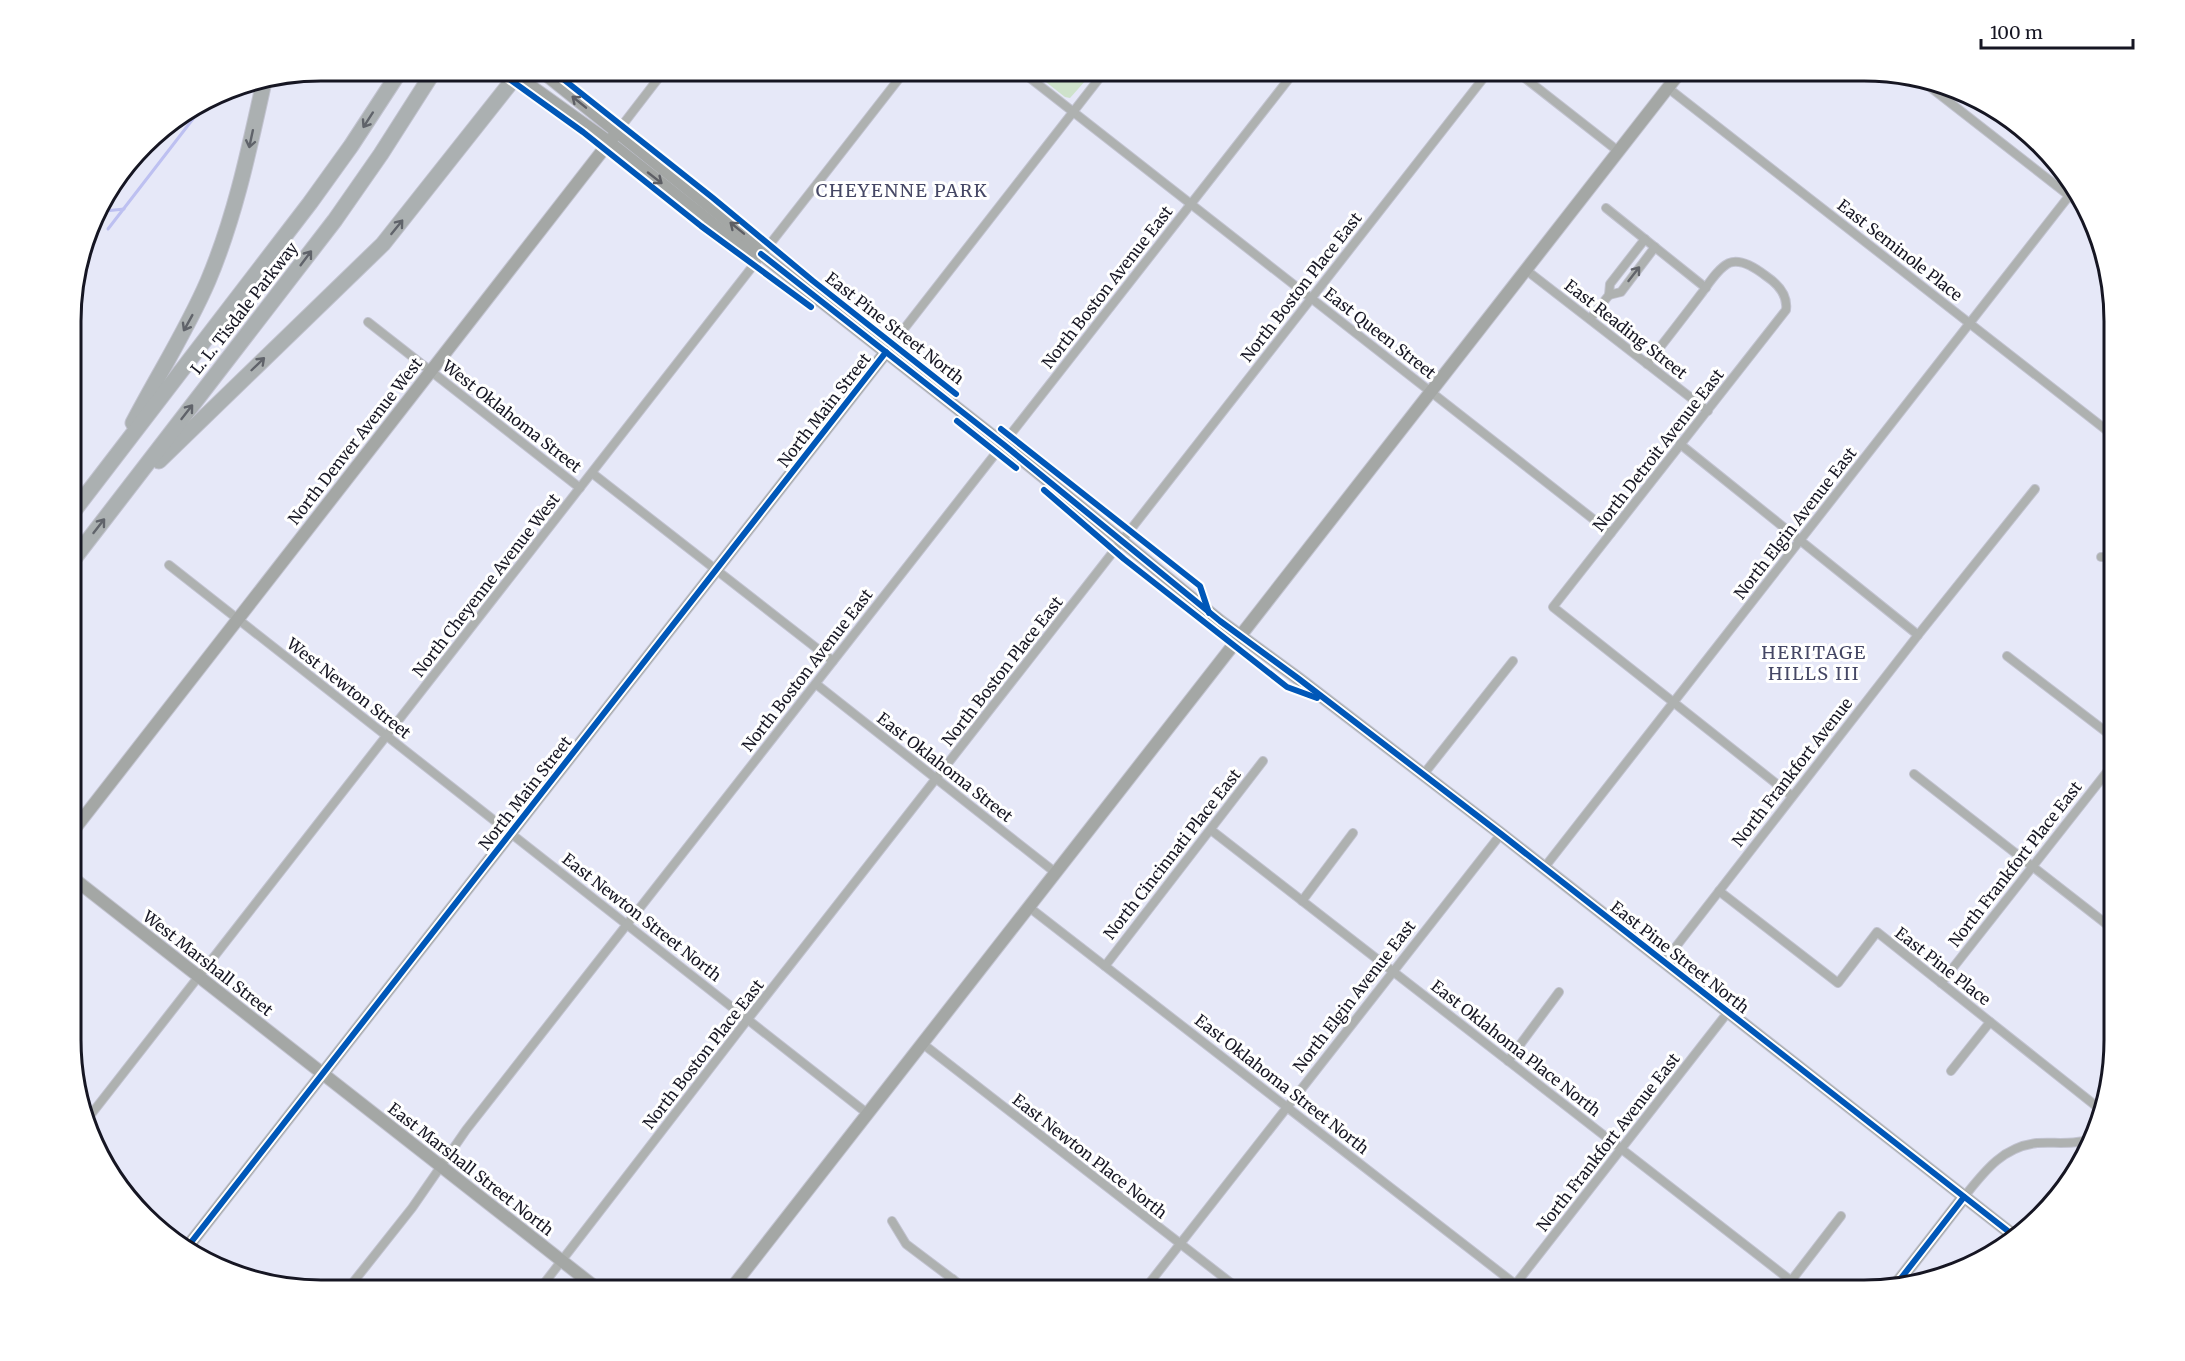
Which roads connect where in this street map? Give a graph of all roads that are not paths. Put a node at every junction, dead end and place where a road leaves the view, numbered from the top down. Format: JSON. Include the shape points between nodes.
{"nodes":[{"id":1,"x":393,"y":81,"type":"edge"},
{"id":2,"x":427,"y":81,"type":"edge"},
{"id":3,"x":509,"y":81,"type":"edge"},
{"id":4,"x":528,"y":81,"type":"edge"},
{"id":5,"x":554,"y":81,"type":"edge"},
{"id":6,"x":656,"y":81,"type":"edge"},
{"id":7,"x":896,"y":81,"type":"edge"},
{"id":8,"x":1035,"y":81,"type":"edge"},
{"id":9,"x":1096,"y":81,"type":"edge"},
{"id":10,"x":1286,"y":81,"type":"edge"},
{"id":11,"x":1480,"y":81,"type":"edge"},
{"id":12,"x":1530,"y":81,"type":"edge"},
{"id":13,"x":1673,"y":81,"type":"edge"},
{"id":14,"x":263,"y":88,"type":"edge"},
{"id":15,"x":1668,"y":88,"type":"junction"},
{"id":16,"x":1939,"y":93,"type":"edge"},
{"id":17,"x":1073,"y":111,"type":"junction"},
{"id":18,"x":617,"y":132,"type":"junction"},
{"id":19,"x":609,"y":142,"type":"junction"},
{"id":20,"x":1618,"y":151,"type":"junction"},
{"id":21,"x":2069,"y":196,"type":"joint"},
{"id":22,"x":1191,"y":203,"type":"junction"},
{"id":23,"x":1606,"y":208,"type":"dead end"},
{"id":24,"x":1645,"y":238,"type":"junction"},
{"id":25,"x":1655,"y":247,"type":"junction"},
{"id":26,"x":761,"y":254,"type":"junction"},
{"id":27,"x":1526,"y":270,"type":"junction"},
{"id":28,"x":1706,"y":288,"type":"junction"},
{"id":29,"x":1609,"y":295,"type":"junction"},
{"id":30,"x":1312,"y":298,"type":"junction"},
{"id":31,"x":1590,"y":319,"type":"junction"},
{"id":32,"x":368,"y":322,"type":"dead end"},
{"id":33,"x":1970,"y":324,"type":"junction"},
{"id":34,"x":886,"y":352,"type":"junction"},
{"id":35,"x":1647,"y":364,"type":"junction"},
{"id":36,"x":430,"y":371,"type":"junction"},
{"id":37,"x":1431,"y":392,"type":"junction"},
{"id":38,"x":1708,"y":411,"type":"junction"},
{"id":39,"x":2104,"y":428,"type":"edge"},
{"id":40,"x":1003,"y":444,"type":"junction"},
{"id":41,"x":1680,"y":444,"type":"junction"},
{"id":42,"x":111,"y":462,"type":"junction"},
{"id":43,"x":592,"y":473,"type":"junction"},
{"id":44,"x":580,"y":488,"type":"junction"},
{"id":45,"x":2035,"y":489,"type":"dead end"},
{"id":46,"x":126,"y":492,"type":"junction"},
{"id":47,"x":81,"y":501,"type":"edge"},
{"id":48,"x":1611,"y":533,"type":"junction"},
{"id":49,"x":1800,"y":541,"type":"junction"},
{"id":50,"x":1121,"y":542,"type":"junction"},
{"id":51,"x":81,"y":550,"type":"edge"},
{"id":52,"x":2101,"y":556,"type":"dead end"},
{"id":53,"x":2104,"y":556,"type":"edge"},
{"id":54,"x":169,"y":565,"type":"dead end"},
{"id":55,"x":717,"y":569,"type":"junction"},
{"id":56,"x":238,"y":620,"type":"junction"},
{"id":57,"x":1239,"y":635,"type":"junction"},
{"id":58,"x":1918,"y":635,"type":"junction"},
{"id":59,"x":2007,"y":656,"type":"dead end"},
{"id":60,"x":833,"y":661,"type":"junction"},
{"id":61,"x":1513,"y":661,"type":"dead end"},
{"id":62,"x":816,"y":684,"type":"junction"},
{"id":63,"x":1672,"y":702,"type":"junction"},
{"id":64,"x":2104,"y":730,"type":"edge"},
{"id":65,"x":387,"y":737,"type":"junction"},
{"id":66,"x":1263,"y":761,"type":"dead end"},
{"id":67,"x":1914,"y":774,"type":"dead end"},
{"id":68,"x":1423,"y":775,"type":"junction"},
{"id":69,"x":2104,"y":776,"type":"edge"},
{"id":70,"x":936,"y":779,"type":"junction"},
{"id":71,"x":1792,"y":796,"type":"junction"},
{"id":72,"x":81,"y":821,"type":"edge"},
{"id":73,"x":1211,"y":830,"type":"junction"},
{"id":74,"x":510,"y":833,"type":"junction"},
{"id":75,"x":1353,"y":833,"type":"dead end"},
{"id":76,"x":1501,"y":834,"type":"junction"},
{"id":77,"x":2032,"y":866,"type":"junction"},
{"id":78,"x":1544,"y":868,"type":"junction"},
{"id":79,"x":1056,"y":873,"type":"junction"},
{"id":80,"x":81,"y":884,"type":"edge"},
{"id":81,"x":1719,"y":891,"type":"junction"},
{"id":82,"x":1302,"y":901,"type":"junction"},
{"id":83,"x":1030,"y":908,"type":"junction"},
{"id":84,"x":2104,"y":922,"type":"edge"},
{"id":85,"x":627,"y":925,"type":"junction"},
{"id":86,"x":1664,"y":962,"type":"junction"},
{"id":87,"x":1105,"y":966,"type":"junction"},
{"id":88,"x":1393,"y":971,"type":"junction"},
{"id":89,"x":200,"y":976,"type":"junction"},
{"id":90,"x":1941,"y":983,"type":"junction"},
{"id":91,"x":1559,"y":992,"type":"dead end"},
{"id":92,"x":1728,"y":1012,"type":"junction"},
{"id":93,"x":748,"y":1019,"type":"junction"},
{"id":94,"x":1990,"y":1022,"type":"junction"},
{"id":95,"x":923,"y":1044,"type":"junction"},
{"id":96,"x":1508,"y":1061,"type":"junction"},
{"id":97,"x":1951,"y":1071,"type":"dead end"},
{"id":98,"x":323,"y":1073,"type":"junction"},
{"id":99,"x":2095,"y":1105,"type":"edge"},
{"id":100,"x":1286,"y":1106,"type":"junction"},
{"id":101,"x":93,"y":1113,"type":"edge"},
{"id":102,"x":868,"y":1114,"type":"junction"},
{"id":103,"x":2080,"y":1142,"type":"edge"},
{"id":104,"x":1621,"y":1149,"type":"junction"},
{"id":105,"x":441,"y":1167,"type":"junction"},
{"id":106,"x":1964,"y":1197,"type":"junction"},
{"id":107,"x":1841,"y":1216,"type":"dead end"},
{"id":108,"x":892,"y":1221,"type":"dead end"},
{"id":109,"x":2008,"y":1231,"type":"edge"},
{"id":110,"x":191,"y":1242,"type":"edge"},
{"id":111,"x":1180,"y":1244,"type":"junction"},
{"id":112,"x":562,"y":1261,"type":"junction"},
{"id":113,"x":1902,"y":1277,"type":"edge"},
{"id":114,"x":355,"y":1280,"type":"edge"},
{"id":115,"x":547,"y":1280,"type":"edge"},
{"id":116,"x":586,"y":1280,"type":"edge"},
{"id":117,"x":738,"y":1280,"type":"edge"},
{"id":118,"x":953,"y":1280,"type":"edge"},
{"id":119,"x":1152,"y":1280,"type":"edge"},
{"id":120,"x":1227,"y":1280,"type":"edge"},
{"id":121,"x":1504,"y":1280,"type":"edge"},
{"id":122,"x":1518,"y":1280,"type":"edge"},
{"id":123,"x":1790,"y":1280,"type":"edge"},
{"id":124,"x":1792,"y":1280,"type":"edge"}],
"edges":[{"from":1,"to":42,"type":"highway","name":"L. L. Tisdale Parkway","one_way":true,"via":[[310,203]]},
{"from":46,"to":2,"type":"highway","name":"L. L. Tisdale Parkway","one_way":true,"via":[[341,211]]},
{"from":46,"to":3,"type":"highway","one_way":true,"via":[[383,244]]},
{"from":4,"to":19,"type":"street","name":"East Pine Street North"},
{"from":18,"to":5,"type":"street","name":"East Pine Street North","one_way":true},
{"from":6,"to":18,"type":"street","name":"North Denver Avenue West"},
{"from":7,"to":26,"type":"street","name":"North Cheyenne Avenue West"},
{"from":8,"to":17,"type":"street","name":"East Queen Street"},
{"from":9,"to":17,"type":"street","name":"North Main Street"},
{"from":10,"to":22,"type":"street","name":"North Boston Avenue East"},
{"from":11,"to":30,"type":"street","name":"North Boston Place East"},
{"from":12,"to":20,"type":"street"},
{"from":13,"to":15,"type":"street"},
{"from":14,"to":42,"type":"highway","one_way":true,"via":[[234,210],[208,281]]},
{"from":15,"to":20,"type":"street"},
{"from":15,"to":33,"type":"street","name":"East Seminole Place"},
{"from":16,"to":21,"type":"street"},
{"from":17,"to":22,"type":"street","name":"East Queen Street"},
{"from":17,"to":34,"type":"street","name":"North Main Street"},
{"from":18,"to":19,"type":"street","name":"North Denver Avenue West"},
{"from":26,"to":18,"type":"street","name":"East Pine Street North","one_way":true,"via":[[749,238]]},
{"from":19,"to":26,"type":"street","name":"East Pine Street North","one_way":true,"via":[[742,246]]},
{"from":19,"to":36,"type":"street","name":"North Denver Avenue West"},
{"from":20,"to":27,"type":"street"},
{"from":21,"to":33,"type":"street","name":"North Elgin Avenue East"},
{"from":22,"to":30,"type":"street","name":"East Queen Street"},
{"from":22,"to":40,"type":"street","name":"North Boston Avenue East"},
{"from":23,"to":24,"type":"street"},
{"from":24,"to":25,"type":"street"},
{"from":24,"to":29,"type":"street","via":[[1610,284]]},
{"from":25,"to":28,"type":"street"},
{"from":29,"to":25,"type":"street","one_way":true,"via":[[1621,292]]},
{"from":26,"to":34,"type":"street","name":"East Pine Street North"},
{"from":26,"to":43,"type":"street","name":"North Cheyenne Avenue West"},
{"from":27,"to":31,"type":"street","name":"East Reading Street"},
{"from":27,"to":37,"type":"street"},
{"from":28,"to":35,"type":"street"},
{"from":28,"to":38,"type":"street","name":"North Detroit Avenue East","via":[[1728,264],[1740,262],[1776,283],[1787,302],[1786,310]]},
{"from":29,"to":31,"type":"street"},
{"from":30,"to":37,"type":"street","name":"East Queen Street"},
{"from":30,"to":50,"type":"street","name":"North Boston Place East"},
{"from":31,"to":35,"type":"street","name":"East Reading Street"},
{"from":32,"to":36,"type":"street","name":"West Oklahoma Street"},
{"from":33,"to":39,"type":"street","name":"East Seminole Place"},
{"from":33,"to":49,"type":"street","name":"North Elgin Avenue East"},
{"from":34,"to":40,"type":"street","name":"East Pine Street North"},
{"from":34,"to":55,"type":"street","name":"North Main Street"},
{"from":35,"to":38,"type":"street","name":"East Reading Street"},
{"from":36,"to":44,"type":"street","name":"West Oklahoma Street"},
{"from":36,"to":56,"type":"street","name":"North Denver Avenue West"},
{"from":37,"to":48,"type":"street","name":"East Queen Street"},
{"from":37,"to":57,"type":"street"},
{"from":38,"to":41,"type":"street","name":"North Detroit Avenue East"},
{"from":40,"to":50,"type":"street","name":"East Pine Street North"},
{"from":40,"to":60,"type":"street","name":"North Boston Avenue East"},
{"from":41,"to":48,"type":"street","name":"North Detroit Avenue East"},
{"from":41,"to":49,"type":"street"},
{"from":42,"to":47,"type":"highway","name":"L. L. Tisdale Parkway"},
{"from":43,"to":44,"type":"street","name":"North Cheyenne Avenue West"},
{"from":43,"to":55,"type":"street","name":"West Oklahoma Street"},
{"from":44,"to":65,"type":"street","name":"North Cheyenne Avenue West"},
{"from":45,"to":58,"type":"street","name":"North Frankfort Avenue"},
{"from":51,"to":46,"type":"highway","name":"L. L. Tisdale Parkway","one_way":true},
{"from":48,"to":63,"type":"street","name":"North Detroit Avenue East","via":[[1553,607]]},
{"from":49,"to":58,"type":"street"},
{"from":49,"to":63,"type":"street","name":"North Elgin Avenue East"},
{"from":50,"to":57,"type":"street","name":"East Pine Street North"},
{"from":50,"to":70,"type":"street","name":"North Boston Place East"},
{"from":52,"to":53,"type":"street"},
{"from":54,"to":56,"type":"street","name":"West Newton Street"},
{"from":55,"to":60,"type":"street"},
{"from":55,"to":74,"type":"street","name":"North Main Street"},
{"from":56,"to":65,"type":"street","name":"West Newton Street"},
{"from":56,"to":72,"type":"street","name":"North Denver Avenue West"},
{"from":57,"to":68,"type":"street","name":"East Pine Street North"},
{"from":57,"to":79,"type":"street"},
{"from":58,"to":71,"type":"street","name":"North Frankfort Avenue"},
{"from":59,"to":64,"type":"street"},
{"from":60,"to":62,"type":"street","name":"North Boston Avenue East"},
{"from":61,"to":68,"type":"street"},
{"from":62,"to":70,"type":"street","name":"East Oklahoma Street"},
{"from":62,"to":85,"type":"street","name":"North Boston Avenue East"},
{"from":63,"to":71,"type":"street"},
{"from":63,"to":78,"type":"street","name":"North Elgin Avenue East"},
{"from":65,"to":74,"type":"street","name":"West Newton Street"},
{"from":65,"to":89,"type":"street","name":"North Cheyenne Avenue West"},
{"from":66,"to":73,"type":"street","name":"North Cincinnati Place East"},
{"from":67,"to":77,"type":"street"},
{"from":68,"to":76,"type":"street","name":"East Pine Street North"},
{"from":69,"to":77,"type":"street","name":"North Frankfort Place East"},
{"from":70,"to":79,"type":"street","name":"East Oklahoma Street"},
{"from":70,"to":93,"type":"street","name":"North Boston Place East"},
{"from":71,"to":81,"type":"street","name":"North Frankfort Avenue"},
{"from":73,"to":82,"type":"street","name":"East Oklahoma Place North"},
{"from":73,"to":87,"type":"street","name":"North Cincinnati Place East"},
{"from":74,"to":85,"type":"street","name":"East Newton Street North"},
{"from":74,"to":98,"type":"street","name":"North Main Street"},
{"from":75,"to":82,"type":"street"},
{"from":76,"to":78,"type":"street","name":"East Pine Street North"},
{"from":76,"to":88,"type":"street","name":"North Elgin Avenue East"},
{"from":77,"to":84,"type":"street"},
{"from":77,"to":90,"type":"street","name":"North Frankfort Place East"},
{"from":78,"to":86,"type":"street","name":"East Pine Street North"},
{"from":79,"to":83,"type":"street"},
{"from":80,"to":89,"type":"street","name":"West Marshall Street"},
{"from":81,"to":86,"type":"street","name":"North Frankfort Avenue"},
{"from":81,"to":90,"type":"street","name":"East Pine Place","via":[[1838,983],[1877,932]]},
{"from":82,"to":88,"type":"street","name":"East Oklahoma Place North"},
{"from":83,"to":87,"type":"street","name":"East Oklahoma Street North"},
{"from":83,"to":95,"type":"street"},
{"from":85,"to":93,"type":"street","name":"East Newton Street North"},
{"from":85,"to":105,"type":"street","name":"North Boston Avenue East"},
{"from":86,"to":92,"type":"street","name":"East Pine Street North"},
{"from":87,"to":100,"type":"street","name":"East Oklahoma Street North"},
{"from":88,"to":96,"type":"street","name":"East Oklahoma Place North"},
{"from":88,"to":100,"type":"street","name":"North Elgin Avenue East"},
{"from":89,"to":98,"type":"street","name":"West Marshall Street"},
{"from":89,"to":101,"type":"street","name":"North Cheyenne Avenue West"},
{"from":90,"to":94,"type":"street","name":"East Pine Place"},
{"from":91,"to":96,"type":"street"},
{"from":92,"to":104,"type":"street","name":"North Frankfort Avenue East"},
{"from":92,"to":106,"type":"street","name":"East Pine Street North"},
{"from":93,"to":102,"type":"street","name":"East Newton Street North"},
{"from":93,"to":112,"type":"street","name":"North Boston Place East"},
{"from":94,"to":97,"type":"street","name":"East Pine Place"},
{"from":94,"to":99,"type":"street","name":"East Pine Place"},
{"from":95,"to":102,"type":"street"},
{"from":95,"to":111,"type":"street","name":"East Newton Place North"},
{"from":96,"to":104,"type":"street","name":"East Oklahoma Place North"},
{"from":98,"to":105,"type":"street","name":"East Marshall Street North"},
{"from":98,"to":110,"type":"street","name":"North Main Street"},
{"from":100,"to":111,"type":"street","name":"North Elgin Avenue East"},
{"from":100,"to":121,"type":"street","name":"East Oklahoma Street North"},
{"from":102,"to":117,"type":"street"},
{"from":103,"to":106,"type":"street","via":[[2037,1143],[2013,1149],[1989,1166]]},
{"from":104,"to":122,"type":"street","name":"North Frankfort Avenue East"},
{"from":104,"to":123,"type":"street","name":"East Oklahoma Place North"},
{"from":105,"to":112,"type":"street","name":"East Marshall Street North"},
{"from":105,"to":114,"type":"street","name":"North Boston Avenue East"},
{"from":106,"to":109,"type":"street","name":"East Pine Street North"},
{"from":106,"to":113,"type":"street"},
{"from":107,"to":124,"type":"street"},
{"from":108,"to":118,"type":"street","via":[[906,1244]]},
{"from":111,"to":119,"type":"street","name":"North Elgin Avenue East"},
{"from":111,"to":120,"type":"street","name":"East Newton Place North"},
{"from":112,"to":115,"type":"street","name":"North Boston Place East"},
{"from":112,"to":116,"type":"street","name":"East Marshall Street North"}]}
